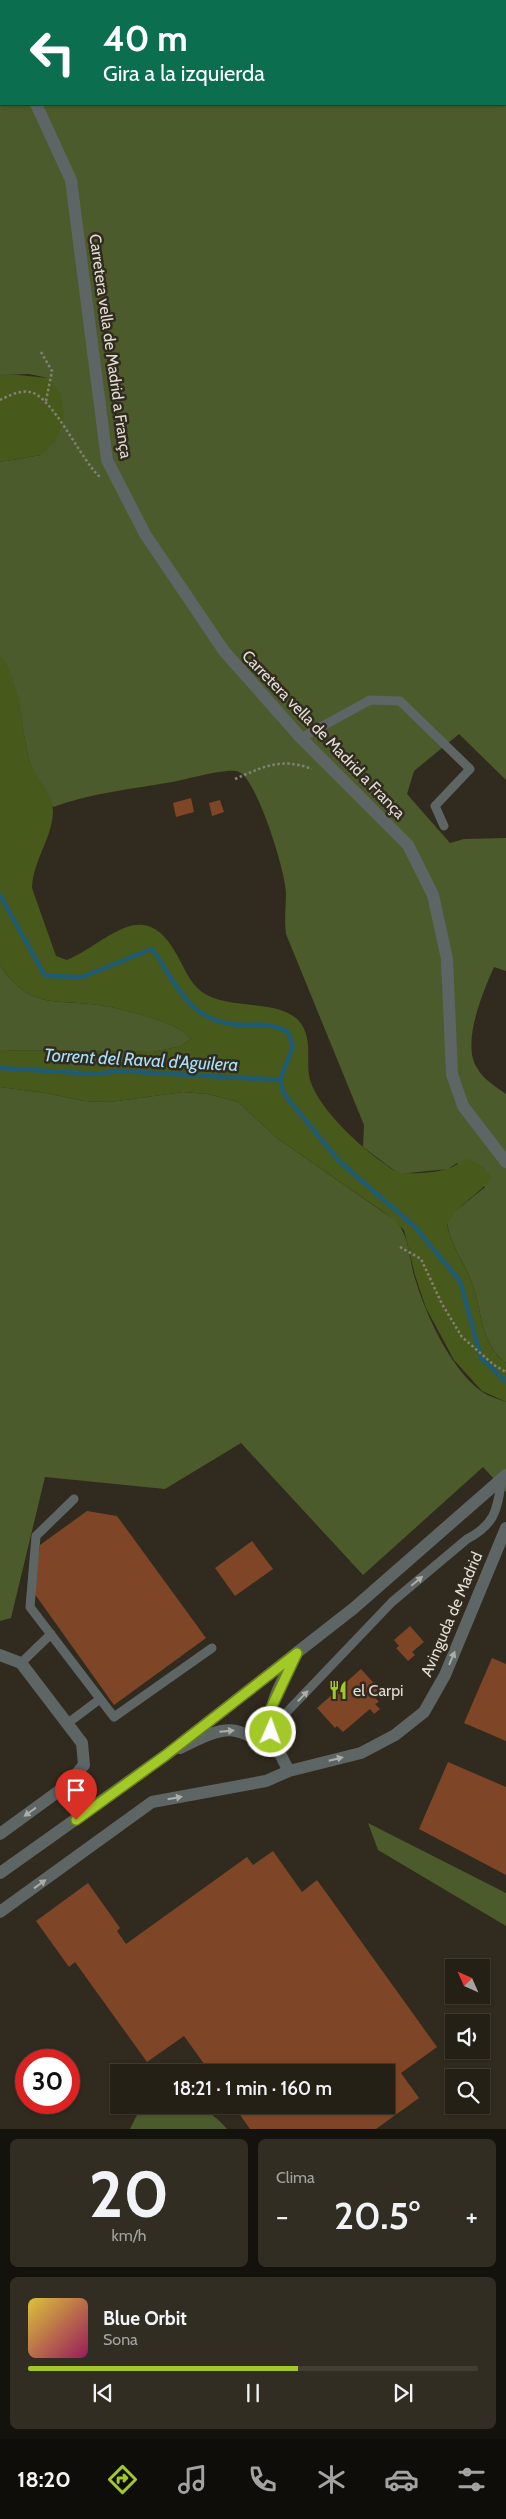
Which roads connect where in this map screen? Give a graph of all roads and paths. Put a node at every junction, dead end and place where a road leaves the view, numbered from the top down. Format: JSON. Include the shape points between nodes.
{"nodes":[{"id":1,"x":36,"y":105,"type":"edge"},
{"id":2,"x":41,"y":352,"type":"dead end"},
{"id":3,"x":0,"y":400,"type":"edge"},
{"id":4,"x":46,"y":401,"type":"junction"},
{"id":5,"x":102,"y":479,"type":"dead end"},
{"id":6,"x":301,"y":738,"type":"junction"},
{"id":7,"x":316,"y":770,"type":"dead end"},
{"id":8,"x":235,"y":779,"type":"dead end"},
{"id":9,"x":444,"y":826,"type":"dead end"},
{"id":10,"x":506,"y":1162,"type":"edge"},
{"id":11,"x":400,"y":1247,"type":"dead end"},
{"id":12,"x":506,"y":1372,"type":"edge"},
{"id":13,"x":504,"y":1477,"type":"edge"},
{"id":14,"x":74,"y":1499,"type":"dead end"},
{"id":15,"x":506,"y":1528,"type":"edge"},
{"id":16,"x":51,"y":1634,"type":"junction"},
{"id":17,"x":212,"y":1648,"type":"dead end"},
{"id":18,"x":297,"y":1653,"type":"junction"},
{"id":19,"x":0,"y":1655,"type":"edge"},
{"id":20,"x":21,"y":1663,"type":"junction"},
{"id":21,"x":100,"y":1699,"type":"junction"},
{"id":22,"x":68,"y":1723,"type":"junction"},
{"id":23,"x":271,"y":1732,"type":"junction"},
{"id":24,"x":279,"y":1753,"type":"junction"},
{"id":25,"x":166,"y":1755,"type":"junction"},
{"id":26,"x":289,"y":1771,"type":"junction"},
{"id":27,"x":0,"y":1834,"type":"edge"},
{"id":28,"x":0,"y":1873,"type":"edge"},
{"id":29,"x":0,"y":1912,"type":"edge"}],
"edges":[{"from":1,"to":6,"type":"street","name":"Carretera vella de Madrid a França","via":[[71,180],[107,460],[145,534],[224,651]]},
{"from":2,"to":4,"type":"path","via":[[52,371]]},
{"from":3,"to":4,"type":"path","via":[[12,394],[30,392]]},
{"from":4,"to":5,"type":"path"},
{"from":6,"to":9,"type":"lane","via":[[370,700],[400,701],[470,770],[435,806]]},
{"from":6,"to":10,"type":"street","name":"Carretera vella de Madrid a França","via":[[408,845],[433,896],[447,959],[452,1074],[463,1106]]},
{"from":7,"to":8,"type":"path","via":[[276,763]]},
{"from":11,"to":12,"type":"path","via":[[420,1259],[462,1337]]},
{"from":13,"to":18,"type":"street","via":[[354,1608]]},
{"from":23,"to":13,"type":"lane","one_way":true,"via":[[392,1602],[493,1519]]},
{"from":14,"to":16,"type":"lane","via":[[36,1536],[30,1606]]},
{"from":26,"to":15,"type":"street","name":"Avinguda de Madrid","one_way":true,"via":[[361,1753],[396,1735],[424,1712],[445,1675]]},
{"from":16,"to":20,"type":"lane"},
{"from":16,"to":21,"type":"lane"},
{"from":17,"to":21,"type":"lane","via":[[114,1717]]},
{"from":18,"to":23,"type":"street","via":[[272,1706]]},
{"from":18,"to":25,"type":"street"},
{"from":19,"to":20,"type":"street"},
{"from":20,"to":22,"type":"street"},
{"from":21,"to":22,"type":"lane"},
{"from":22,"to":27,"type":"street","one_way":true,"via":[[82,1743],[84,1765],[67,1785]]},
{"from":23,"to":24,"type":"street"},
{"from":25,"to":24,"type":"street","one_way":true,"via":[[199,1738],[228,1729],[240,1730]]},
{"from":24,"to":26,"type":"street"},
{"from":25,"to":28,"type":"street"},
{"from":29,"to":26,"type":"street","name":"Avinguda de Madrid","one_way":true,"via":[[152,1802],[266,1781]]}]}
